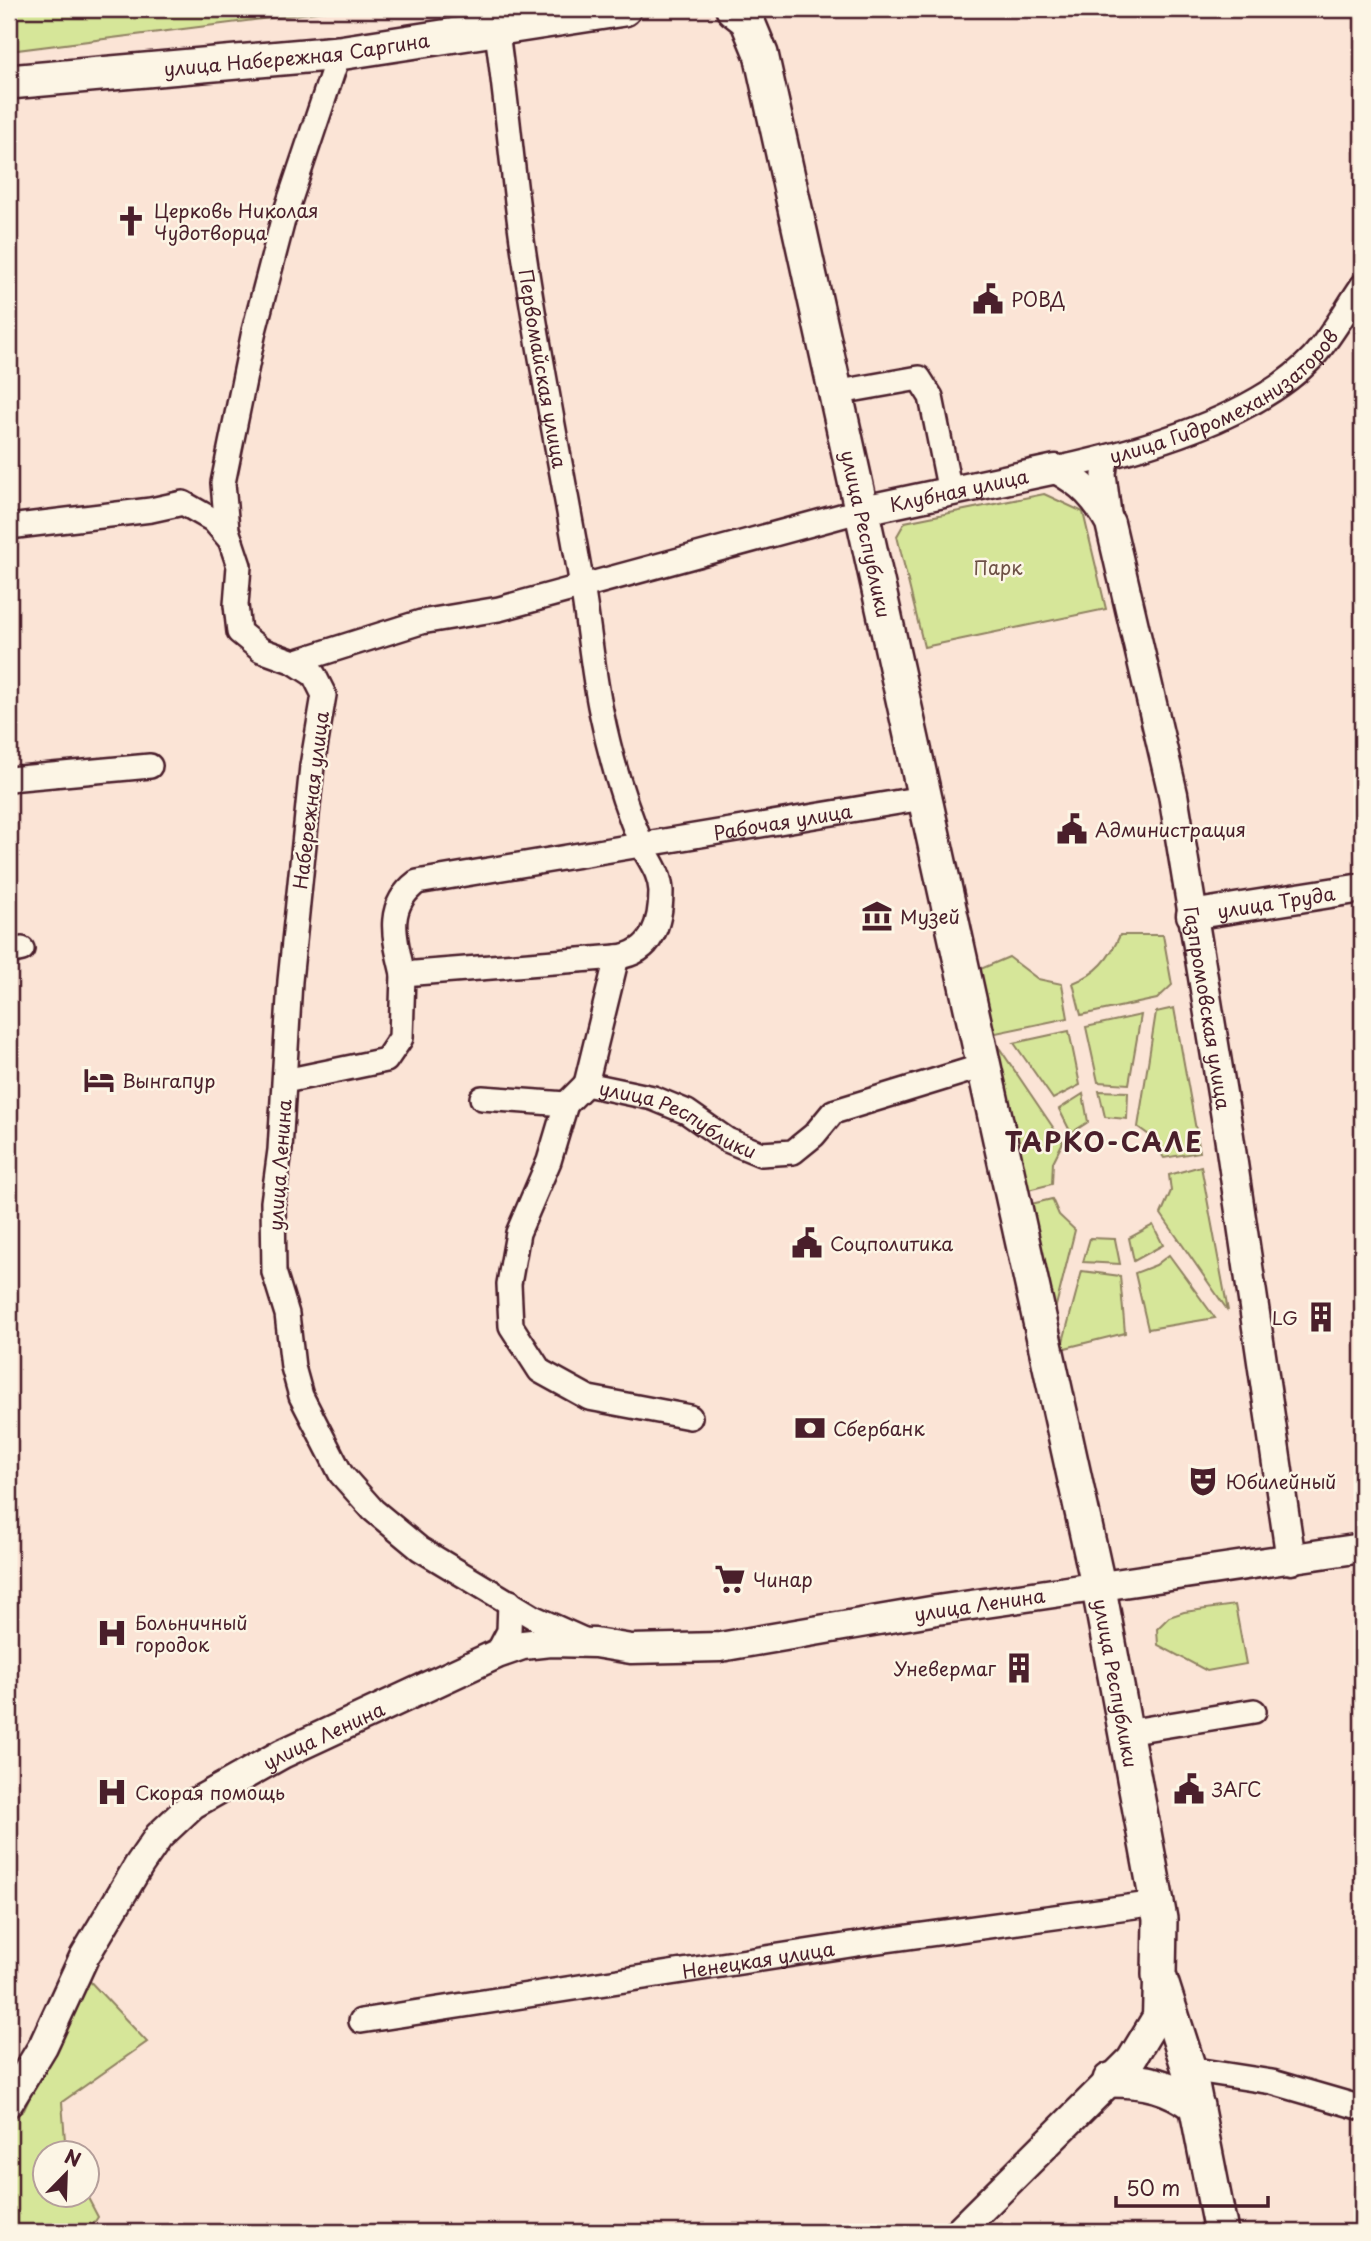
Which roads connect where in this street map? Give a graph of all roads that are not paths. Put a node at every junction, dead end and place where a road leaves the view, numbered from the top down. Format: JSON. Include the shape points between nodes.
{"nodes":[{"id":1,"x":624,"y":9,"type":"edge"},
{"id":2,"x":733,"y":9,"type":"edge"},
{"id":3,"x":496,"y":26,"type":"junction"},
{"id":4,"x":339,"y":53,"type":"junction"},
{"id":5,"x":9,"y":82,"type":"edge"},
{"id":6,"x":1362,"y":286,"type":"edge"},
{"id":7,"x":834,"y":393,"type":"junction"},
{"id":8,"x":1106,"y":458,"type":"junction"},
{"id":9,"x":1056,"y":469,"type":"junction"},
{"id":10,"x":223,"y":483,"type":"junction"},
{"id":11,"x":950,"y":492,"type":"junction"},
{"id":12,"x":183,"y":503,"type":"junction"},
{"id":13,"x":859,"y":511,"type":"junction"},
{"id":14,"x":1110,"y":523,"type":"junction"},
{"id":15,"x":9,"y":527,"type":"edge"},
{"id":16,"x":232,"y":543,"type":"junction"},
{"id":17,"x":582,"y":584,"type":"junction"},
{"id":18,"x":294,"y":662,"type":"junction"},
{"id":19,"x":150,"y":766,"type":"dead end"},
{"id":20,"x":9,"y":779,"type":"edge"},
{"id":21,"x":923,"y":798,"type":"junction"},
{"id":22,"x":641,"y":845,"type":"junction"},
{"id":23,"x":1362,"y":888,"type":"edge"},
{"id":24,"x":1191,"y":915,"type":"junction"},
{"id":25,"x":617,"y":957,"type":"junction"},
{"id":26,"x":402,"y":974,"type":"junction"},
{"id":27,"x":983,"y":1066,"type":"junction"},
{"id":28,"x":285,"y":1081,"type":"junction"},
{"id":29,"x":586,"y":1084,"type":"junction"},
{"id":30,"x":482,"y":1098,"type":"dead end"},
{"id":31,"x":566,"y":1104,"type":"junction"},
{"id":32,"x":690,"y":1417,"type":"dead end"},
{"id":33,"x":1362,"y":1548,"type":"edge"},
{"id":34,"x":1291,"y":1560,"type":"junction"},
{"id":35,"x":1099,"y":1589,"type":"junction"},
{"id":36,"x":510,"y":1602,"type":"junction"},
{"id":37,"x":595,"y":1643,"type":"junction"},
{"id":38,"x":497,"y":1654,"type":"junction"},
{"id":39,"x":1254,"y":1711,"type":"dead end"},
{"id":40,"x":1126,"y":1732,"type":"junction"},
{"id":41,"x":1157,"y":1903,"type":"junction"},
{"id":42,"x":1159,"y":1975,"type":"junction"},
{"id":43,"x":361,"y":2021,"type":"dead end"},
{"id":44,"x":1189,"y":2069,"type":"junction"},
{"id":45,"x":1110,"y":2080,"type":"junction"},
{"id":46,"x":9,"y":2102,"type":"edge"},
{"id":47,"x":1197,"y":2106,"type":"junction"},
{"id":48,"x":1362,"y":2108,"type":"edge"},
{"id":49,"x":958,"y":2232,"type":"edge"},
{"id":50,"x":1221,"y":2232,"type":"edge"}],
"edges":[{"from":1,"to":3,"type":"main road","name":"улица Набережная Саргина"},
{"from":2,"to":7,"type":"main road","name":"улица Республики","via":[[747,20],[761,54]]},
{"from":3,"to":4,"type":"main road","name":"улица Набережная Саргина"},
{"from":3,"to":17,"type":"street","name":"Первомайская улица","via":[[523,246]]},
{"from":4,"to":5,"type":"main road","name":"улица Набережная Саргина"},
{"from":4,"to":10,"type":"street","name":"Набережная улица","via":[[283,219]]},
{"from":6,"to":8,"type":"street","name":"улица Гидромеханизаторов","via":[[1313,356],[1270,394],[1132,452]]},
{"from":7,"to":11,"type":"street","via":[[919,378],[931,397]]},
{"from":7,"to":13,"type":"main road","name":"улица Республики"},
{"from":8,"to":9,"type":"street","name":"улица Гидромеханизаторов"},
{"from":8,"to":14,"type":"street","name":"Газпромовская улица"},
{"from":9,"to":11,"type":"street","name":"Клубная улица"},
{"from":9,"to":14,"type":"street","name":"Клубная улица","via":[[1082,483]]},
{"from":10,"to":12,"type":"street","via":[[206,498]]},
{"from":10,"to":16,"type":"street","name":"Набережная улица"},
{"from":11,"to":13,"type":"street","name":"Клубная улица"},
{"from":12,"to":15,"type":"street"},
{"from":12,"to":16,"type":"street","via":[[213,520]]},
{"from":13,"to":17,"type":"street","name":"Клубная улица"},
{"from":13,"to":21,"type":"main road","name":"улица Республики"},
{"from":14,"to":24,"type":"street","name":"Газпромовская улица","via":[[1173,794]]},
{"from":16,"to":18,"type":"street","name":"Набережная улица","via":[[239,566],[239,632],[261,650]]},
{"from":17,"to":18,"type":"street","name":"Клубная улица","via":[[499,609],[421,622]]},
{"from":17,"to":22,"type":"street","name":"Первомайская улица","via":[[600,710]]},
{"from":18,"to":28,"type":"street","name":"Набережная улица","via":[[314,675],[324,695],[313,754],[290,981]]},
{"from":19,"to":20,"type":"street"},
{"from":21,"to":22,"type":"street","name":"Рабочая улица"},
{"from":21,"to":27,"type":"main road","name":"улица Республики"},
{"from":22,"to":25,"type":"street","name":"Первомайская улица","via":[[655,864],[661,887],[660,911],[655,932],[645,946],[631,956]]},
{"from":22,"to":26,"type":"street","name":"Рабочая улица","via":[[417,882],[403,893],[396,909],[393,930]]},
{"from":23,"to":24,"type":"street","name":"улица Труда"},
{"from":24,"to":34,"type":"street","name":"Газпромовская улица","via":[[1231,1150]]},
{"from":25,"to":26,"type":"street"},
{"from":25,"to":29,"type":"street"},
{"from":26,"to":28,"type":"street","name":"Рабочая улица","via":[[401,1038],[386,1060]]},
{"from":27,"to":29,"type":"street","name":"улица Республики","via":[[833,1112],[793,1152],[761,1154],[727,1140],[687,1112],[665,1103]]},
{"from":27,"to":35,"type":"main road","name":"улица Республики"},
{"from":28,"to":36,"type":"street","name":"улица Ленина","via":[[273,1202],[274,1272],[287,1314],[301,1396],[341,1474],[373,1510],[420,1549]]},
{"from":29,"to":31,"type":"street","name":"улица Республики"},
{"from":30,"to":31,"type":"street","name":"улица Республики"},
{"from":31,"to":32,"type":"street","via":[[549,1161],[518,1233],[509,1284],[512,1326],[540,1371],[589,1398]]},
{"from":33,"to":34,"type":"street","name":"улица Ленина"},
{"from":34,"to":35,"type":"street","name":"улица Ленина"},
{"from":35,"to":37,"type":"street","name":"улица Ленина","via":[[937,1610],[720,1647],[631,1649]]},
{"from":35,"to":40,"type":"main road","name":"улица Республики"},
{"from":36,"to":37,"type":"street","name":"улица Ленина","via":[[564,1632]]},
{"from":36,"to":38,"type":"street","via":[[509,1631]]},
{"from":37,"to":38,"type":"street","name":"улица Ленина","via":[[523,1645]]},
{"from":38,"to":46,"type":"street","name":"улица Ленина","via":[[282,1754],[193,1804],[159,1836],[139,1866]]},
{"from":39,"to":40,"type":"street"},
{"from":40,"to":41,"type":"main road","name":"улица Республики"},
{"from":41,"to":42,"type":"main road","name":"улица Республики"},
{"from":41,"to":43,"type":"street","name":"Ненецкая улица"},
{"from":42,"to":44,"type":"main road"},
{"from":42,"to":45,"type":"street","name":"улица Республики","via":[[1157,2017],[1131,2060]]},
{"from":44,"to":47,"type":"main road"},
{"from":44,"to":48,"type":"street","via":[[1272,2082]]},
{"from":45,"to":47,"type":"main road","via":[[1161,2084]]},
{"from":45,"to":49,"type":"street","name":"улица Республики"},
{"from":47,"to":50,"type":"main road"}]}
